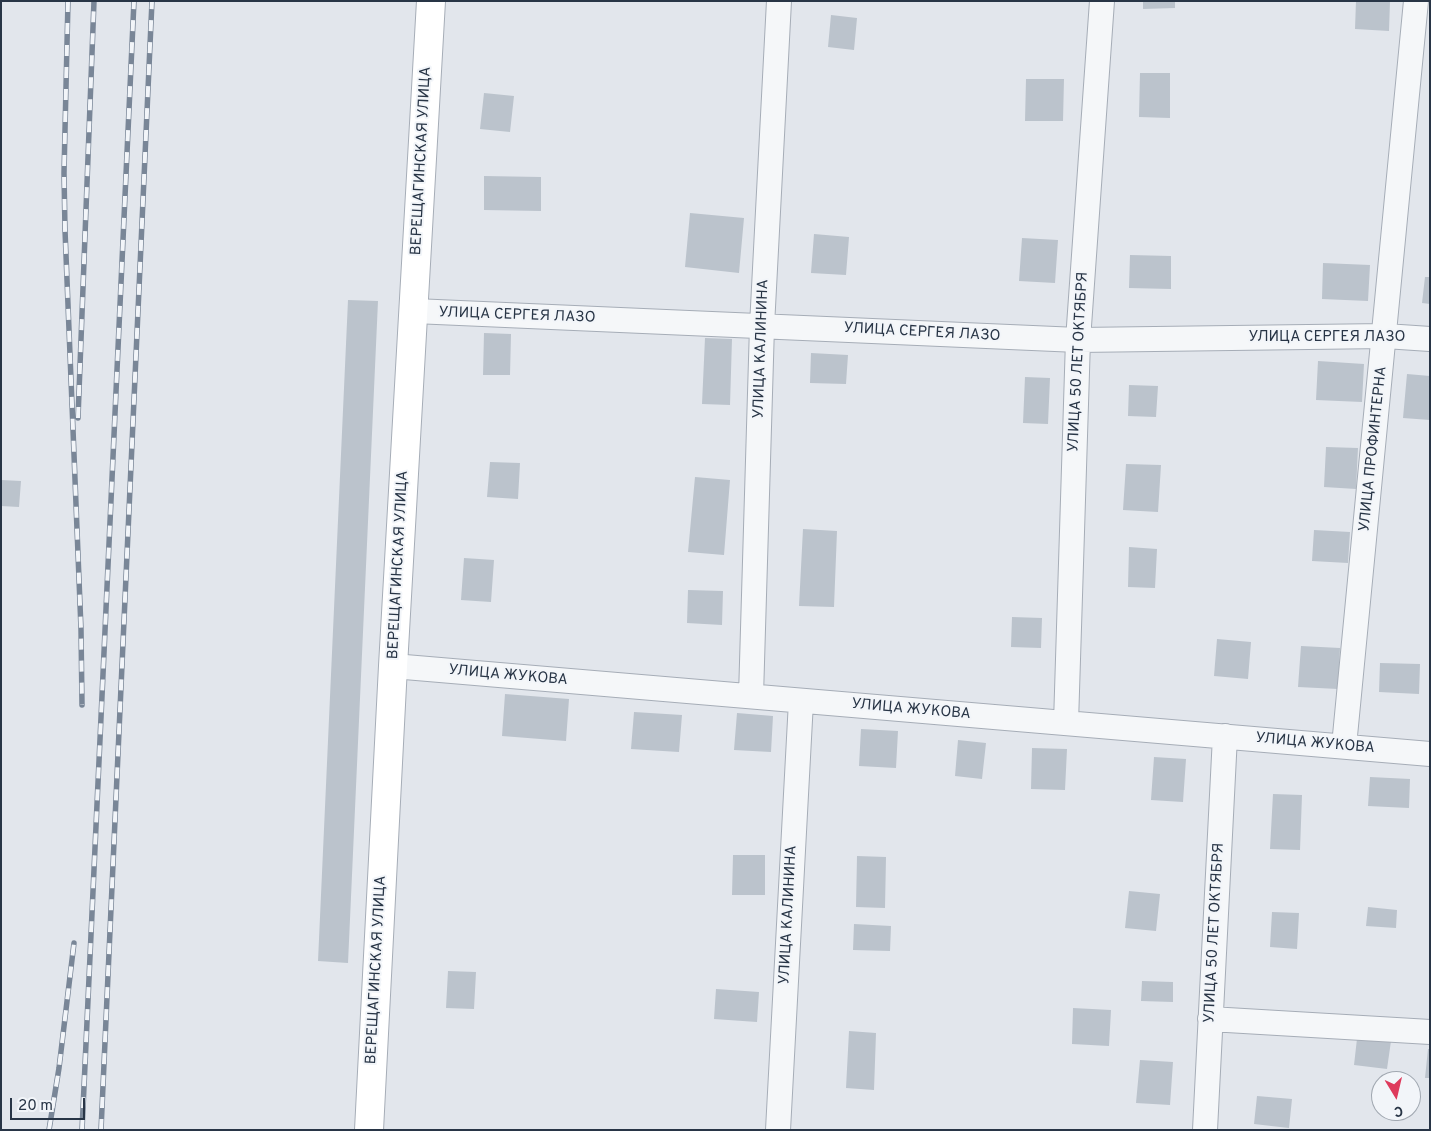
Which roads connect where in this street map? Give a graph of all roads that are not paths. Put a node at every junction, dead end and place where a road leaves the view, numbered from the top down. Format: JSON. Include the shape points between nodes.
{"nodes":[{"id":1,"x":431,"y":1,"type":"edge"},
{"id":2,"x":779,"y":1,"type":"edge"},
{"id":3,"x":1102,"y":1,"type":"edge"},
{"id":4,"x":1416,"y":1,"type":"edge"},
{"id":5,"x":414,"y":312,"type":"junction"},
{"id":6,"x":762,"y":326,"type":"junction"},
{"id":7,"x":1385,"y":336,"type":"junction"},
{"id":8,"x":1430,"y":339,"type":"edge"},
{"id":9,"x":1078,"y":340,"type":"junction"},
{"id":10,"x":392,"y":666,"type":"junction"},
{"id":11,"x":751,"y":696,"type":"junction"},
{"id":12,"x":801,"y":701,"type":"junction"},
{"id":13,"x":1066,"y":723,"type":"junction"},
{"id":14,"x":1226,"y":736,"type":"junction"},
{"id":15,"x":1344,"y":746,"type":"junction"},
{"id":16,"x":1430,"y":754,"type":"edge"},
{"id":17,"x":1210,"y":1019,"type":"junction"},
{"id":18,"x":1430,"y":1032,"type":"edge"},
{"id":19,"x":369,"y":1130,"type":"edge"},
{"id":20,"x":778,"y":1130,"type":"edge"},
{"id":21,"x":1205,"y":1130,"type":"edge"}],
"edges":[{"from":1,"to":5,"type":"main road","name":"ВЕРЕЩАГИНСКАЯ УЛИЦА"},
{"from":2,"to":6,"type":"street","name":"УЛИЦА КАЛИНИНА"},
{"from":3,"to":9,"type":"street","name":"УЛИЦА 50 ЛЕТ ОКТЯБРЯ"},
{"from":4,"to":7,"type":"street","name":"УЛИЦА ПРОФИНТЕРНА"},
{"from":5,"to":6,"type":"street","name":"УЛИЦА СЕРГЕЯ ЛАЗО"},
{"from":5,"to":10,"type":"main road","name":"ВЕРЕЩАГИНСКАЯ УЛИЦА"},
{"from":6,"to":9,"type":"street","name":"УЛИЦА СЕРГЕЯ ЛАЗО"},
{"from":6,"to":11,"type":"street","name":"УЛИЦА КАЛИНИНА"},
{"from":7,"to":8,"type":"street","name":"УЛИЦА СЕРГЕЯ ЛАЗО"},
{"from":7,"to":9,"type":"street","name":"УЛИЦА СЕРГЕЯ ЛАЗО"},
{"from":7,"to":15,"type":"street","name":"УЛИЦА ПРОФИНТЕРНА"},
{"from":9,"to":13,"type":"street","name":"УЛИЦА 50 ЛЕТ ОКТЯБРЯ"},
{"from":10,"to":11,"type":"street","name":"УЛИЦА ЖУКОВА"},
{"from":10,"to":19,"type":"main road","name":"ВЕРЕЩАГИНСКАЯ УЛИЦА"},
{"from":11,"to":12,"type":"street","name":"УЛИЦА ЖУКОВА"},
{"from":12,"to":13,"type":"street","name":"УЛИЦА ЖУКОВА"},
{"from":12,"to":20,"type":"street","name":"УЛИЦА КАЛИНИНА"},
{"from":13,"to":14,"type":"street","name":"УЛИЦА ЖУКОВА"},
{"from":14,"to":15,"type":"street","name":"УЛИЦА ЖУКОВА"},
{"from":14,"to":17,"type":"street","name":"УЛИЦА 50 ЛЕТ ОКТЯБРЯ"},
{"from":15,"to":16,"type":"street","name":"УЛИЦА ЖУКОВА"},
{"from":17,"to":18,"type":"street"},
{"from":17,"to":21,"type":"street","name":"УЛИЦА 50 ЛЕТ ОКТЯБРЯ"}]}
